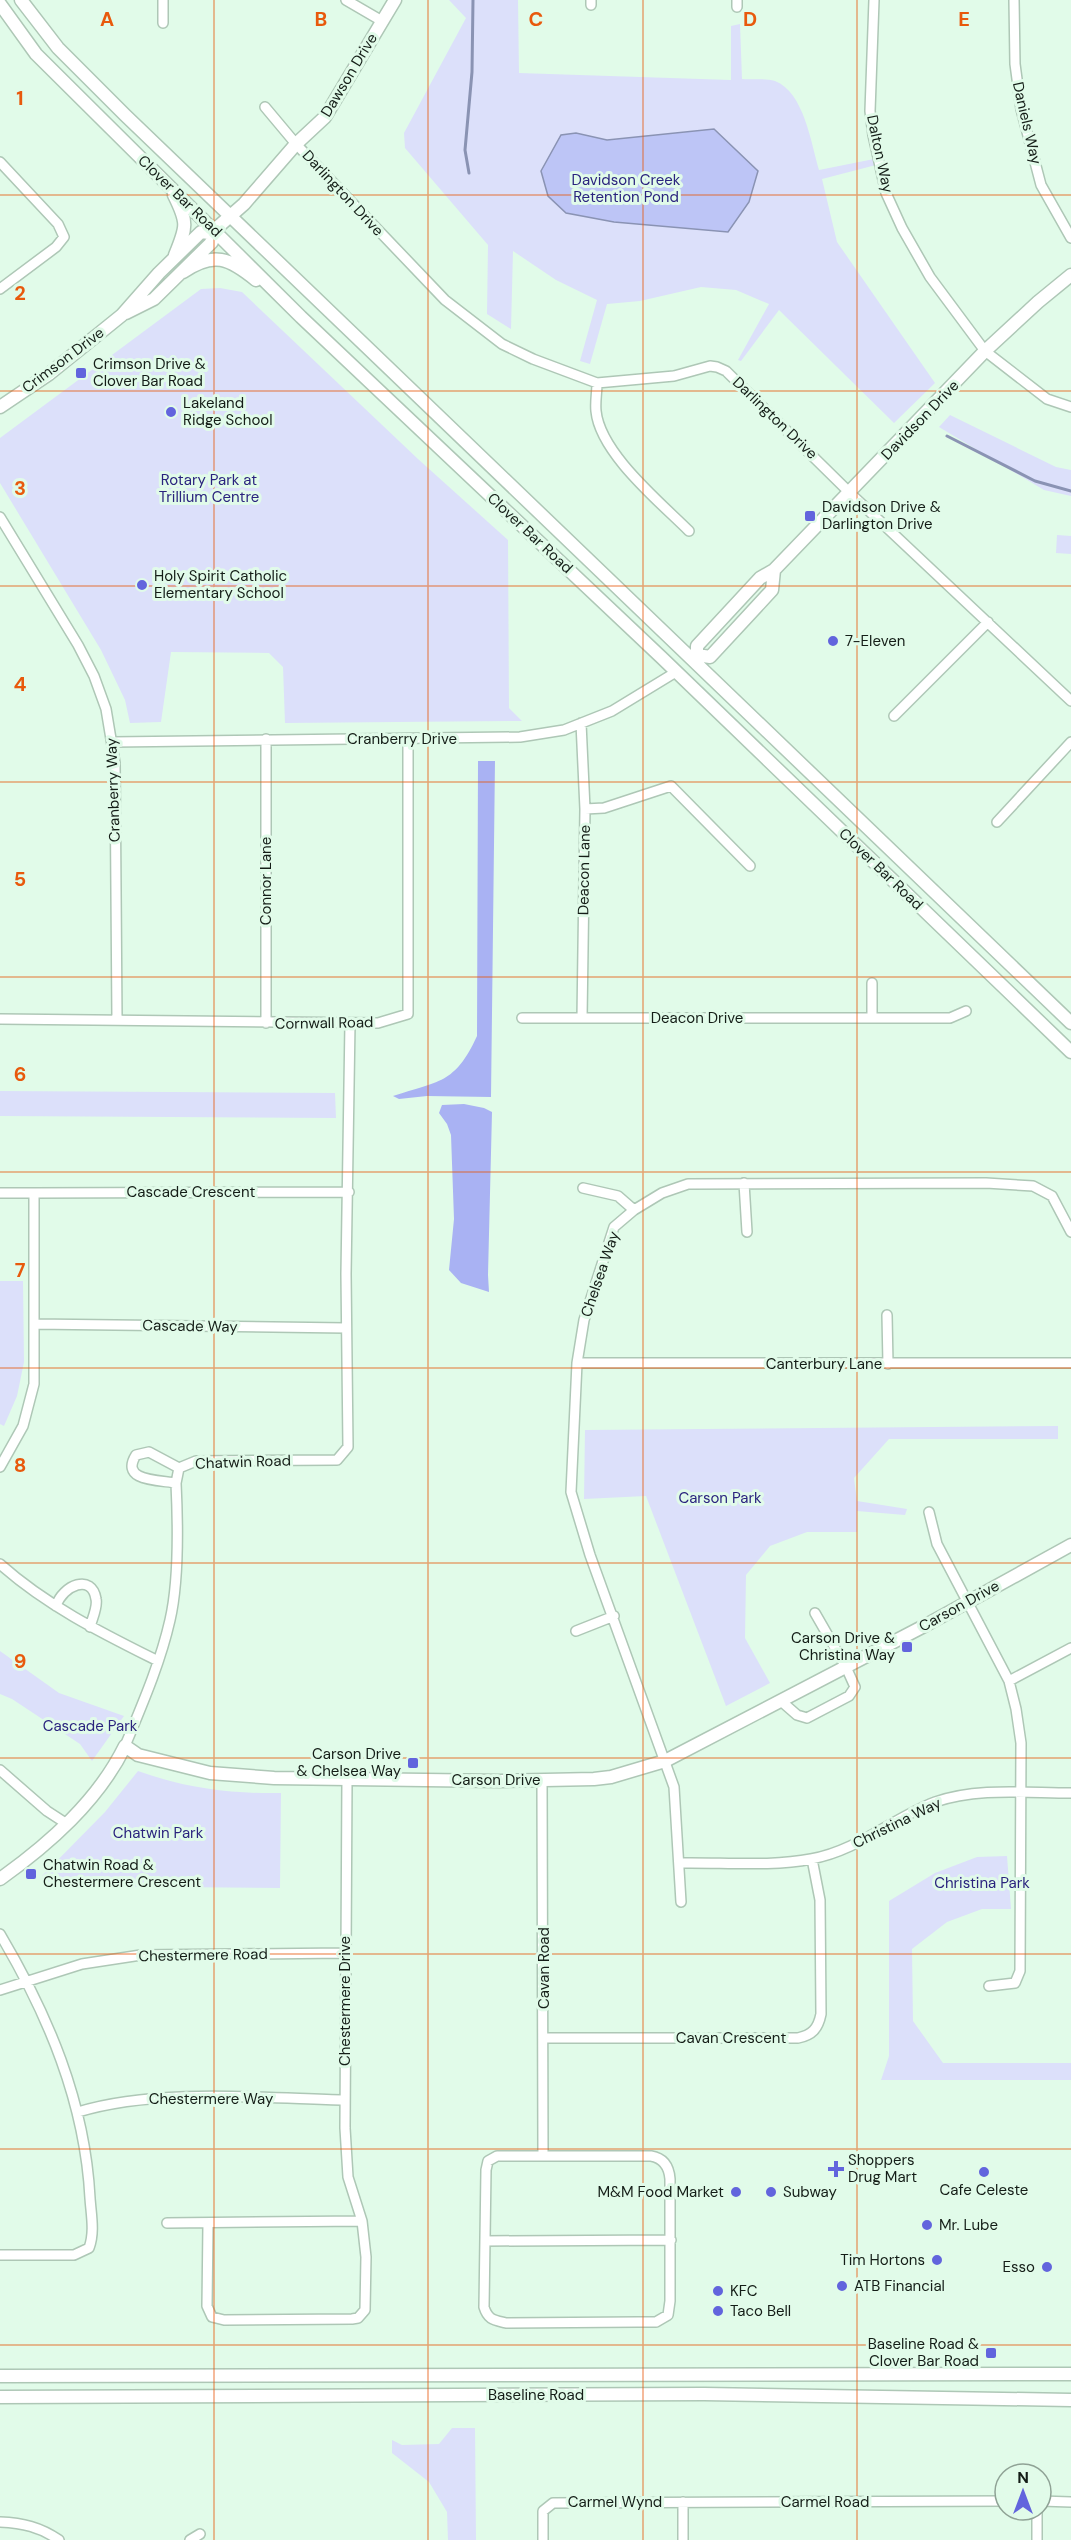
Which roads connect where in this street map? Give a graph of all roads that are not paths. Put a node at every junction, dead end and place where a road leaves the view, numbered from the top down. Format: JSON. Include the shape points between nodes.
{"nodes":[{"id":1,"x":21,"y":0,"type":"edge"},
{"id":2,"x":164,"y":0,"type":"edge"},
{"id":3,"x":346,"y":0,"type":"edge"},
{"id":4,"x":394,"y":0,"type":"edge"},
{"id":5,"x":874,"y":0,"type":"edge"},
{"id":6,"x":1014,"y":0,"type":"edge"},
{"id":7,"x":0,"y":4,"type":"edge"},
{"id":8,"x":382,"y":21,"type":"junction"},
{"id":9,"x":163,"y":23,"type":"dead end"},
{"id":10,"x":265,"y":107,"type":"dead end"},
{"id":11,"x":296,"y":144,"type":"junction"},
{"id":12,"x":0,"y":162,"type":"edge"},
{"id":13,"x":170,"y":187,"type":"junction"},
{"id":14,"x":231,"y":215,"type":"junction"},
{"id":15,"x":213,"y":232,"type":"junction"},
{"id":16,"x":1071,"y":238,"type":"edge"},
{"id":17,"x":173,"y":259,"type":"junction"},
{"id":18,"x":183,"y":272,"type":"junction"},
{"id":19,"x":1071,"y":275,"type":"edge"},
{"id":20,"x":0,"y":289,"type":"edge"},
{"id":21,"x":122,"y":315,"type":"junction"},
{"id":22,"x":301,"y":316,"type":"junction"},
{"id":23,"x":985,"y":351,"type":"junction"},
{"id":24,"x":597,"y":383,"type":"junction"},
{"id":25,"x":1,"y":405,"type":"edge"},
{"id":26,"x":1071,"y":406,"type":"edge"},
{"id":27,"x":850,"y":493,"type":"junction"},
{"id":28,"x":0,"y":517,"type":"edge"},
{"id":29,"x":689,"y":531,"type":"dead end"},
{"id":30,"x":988,"y":622,"type":"junction"},
{"id":31,"x":694,"y":657,"type":"junction"},
{"id":32,"x":676,"y":672,"type":"junction"},
{"id":33,"x":1071,"y":701,"type":"edge"},
{"id":34,"x":894,"y":716,"type":"dead end"},
{"id":35,"x":581,"y":723,"type":"junction"},
{"id":36,"x":266,"y":739,"type":"junction"},
{"id":37,"x":408,"y":739,"type":"junction"},
{"id":38,"x":113,"y":742,"type":"junction"},
{"id":39,"x":1071,"y":742,"type":"edge"},
{"id":40,"x":585,"y":809,"type":"junction"},
{"id":41,"x":997,"y":822,"type":"dead end"},
{"id":42,"x":750,"y":866,"type":"dead end"},
{"id":43,"x":872,"y":983,"type":"dead end"},
{"id":44,"x":966,"y":1011,"type":"dead end"},
{"id":45,"x":872,"y":1017,"type":"junction"},
{"id":46,"x":522,"y":1018,"type":"dead end"},
{"id":47,"x":582,"y":1018,"type":"junction"},
{"id":48,"x":0,"y":1019,"type":"edge"},
{"id":49,"x":117,"y":1019,"type":"junction"},
{"id":50,"x":266,"y":1023,"type":"junction"},
{"id":51,"x":350,"y":1023,"type":"junction"},
{"id":52,"x":1071,"y":1023,"type":"edge"},
{"id":53,"x":1071,"y":1052,"type":"edge"},
{"id":54,"x":744,"y":1183,"type":"junction"},
{"id":55,"x":583,"y":1188,"type":"dead end"},
{"id":56,"x":0,"y":1192,"type":"edge"},
{"id":57,"x":349,"y":1192,"type":"junction"},
{"id":58,"x":34,"y":1193,"type":"junction"},
{"id":59,"x":634,"y":1210,"type":"junction"},
{"id":60,"x":747,"y":1232,"type":"dead end"},
{"id":61,"x":1071,"y":1232,"type":"edge"},
{"id":62,"x":887,"y":1315,"type":"dead end"},
{"id":63,"x":34,"y":1324,"type":"junction"},
{"id":64,"x":346,"y":1328,"type":"junction"},
{"id":65,"x":577,"y":1363,"type":"junction"},
{"id":66,"x":1071,"y":1363,"type":"edge"},
{"id":67,"x":888,"y":1364,"type":"junction"},
{"id":68,"x":0,"y":1467,"type":"edge"},
{"id":69,"x":179,"y":1468,"type":"junction"},
{"id":70,"x":176,"y":1483,"type":"junction"},
{"id":71,"x":929,"y":1512,"type":"dead end"},
{"id":72,"x":1071,"y":1545,"type":"edge"},
{"id":73,"x":0,"y":1564,"type":"edge"},
{"id":74,"x":966,"y":1602,"type":"junction"},
{"id":75,"x":56,"y":1606,"type":"junction"},
{"id":76,"x":815,"y":1613,"type":"dead end"},
{"id":77,"x":614,"y":1616,"type":"junction"},
{"id":78,"x":90,"y":1627,"type":"junction"},
{"id":79,"x":576,"y":1631,"type":"dead end"},
{"id":80,"x":1071,"y":1648,"type":"edge"},
{"id":81,"x":158,"y":1661,"type":"junction"},
{"id":82,"x":846,"y":1667,"type":"junction"},
{"id":83,"x":1009,"y":1681,"type":"junction"},
{"id":84,"x":781,"y":1701,"type":"junction"},
{"id":85,"x":125,"y":1746,"type":"junction"},
{"id":86,"x":666,"y":1761,"type":"junction"},
{"id":87,"x":0,"y":1770,"type":"edge"},
{"id":88,"x":346,"y":1779,"type":"junction"},
{"id":89,"x":542,"y":1780,"type":"junction"},
{"id":90,"x":1021,"y":1793,"type":"junction"},
{"id":91,"x":1071,"y":1793,"type":"edge"},
{"id":92,"x":66,"y":1824,"type":"junction"},
{"id":93,"x":813,"y":1859,"type":"junction"},
{"id":94,"x":680,"y":1863,"type":"junction"},
{"id":95,"x":0,"y":1879,"type":"edge"},
{"id":96,"x":681,"y":1902,"type":"dead end"},
{"id":97,"x":0,"y":1934,"type":"edge"},
{"id":98,"x":345,"y":1953,"type":"junction"},
{"id":99,"x":27,"y":1980,"type":"junction"},
{"id":100,"x":989,"y":1986,"type":"dead end"},
{"id":101,"x":0,"y":1990,"type":"edge"},
{"id":102,"x":544,"y":2038,"type":"junction"},
{"id":103,"x":345,"y":2100,"type":"junction"},
{"id":104,"x":78,"y":2112,"type":"junction"},
{"id":105,"x":543,"y":2156,"type":"junction"},
{"id":106,"x":362,"y":2221,"type":"junction"},
{"id":107,"x":167,"y":2223,"type":"dead end"},
{"id":108,"x":208,"y":2224,"type":"junction"},
{"id":109,"x":670,"y":2240,"type":"junction"},
{"id":110,"x":485,"y":2241,"type":"junction"},
{"id":111,"x":0,"y":2255,"type":"edge"},
{"id":112,"x":1071,"y":2374,"type":"edge"},
{"id":113,"x":0,"y":2376,"type":"edge"},
{"id":114,"x":0,"y":2397,"type":"edge"},
{"id":115,"x":1071,"y":2400,"type":"edge"},
{"id":116,"x":993,"y":2501,"type":"edge"},
{"id":117,"x":1053,"y":2501,"type":"edge"},
{"id":118,"x":683,"y":2502,"type":"junction"},
{"id":119,"x":1071,"y":2502,"type":"edge"},
{"id":120,"x":0,"y":2522,"type":"edge"},
{"id":121,"x":1037,"y":2522,"type":"edge"},
{"id":122,"x":200,"y":2534,"type":"dead end"},
{"id":123,"x":59,"y":2540,"type":"edge"},
{"id":124,"x":190,"y":2540,"type":"edge"},
{"id":125,"x":543,"y":2540,"type":"edge"},
{"id":126,"x":683,"y":2540,"type":"edge"},
{"id":127,"x":1037,"y":2540,"type":"edge"}],
"edges":[{"from":1,"to":14,"type":"main road","name":"Clover Bar Road","via":[[58,48]]},
{"from":2,"to":9,"type":"street"},
{"from":3,"to":8,"type":"street"},
{"from":4,"to":8,"type":"main road","name":"Dawson Drive"},
{"from":5,"to":23,"type":"street","name":"Dalton Way","via":[[870,111],[886,194],[930,277]]},
{"from":6,"to":16,"type":"street","name":"Daniels Way","via":[[1014,64],[1021,109],[1041,185]]},
{"from":7,"to":13,"type":"main road","name":"Clover Bar Road","via":[[36,54]]},
{"from":8,"to":11,"type":"main road","name":"Dawson Drive","via":[[325,117]]},
{"from":10,"to":11,"type":"street"},
{"from":11,"to":14,"type":"main road","name":"Dawson Drive"},
{"from":11,"to":24,"type":"street","name":"Darlington Drive","via":[[445,300],[502,344]]},
{"from":12,"to":20,"type":"street","via":[[58,224],[64,237]]},
{"from":13,"to":15,"type":"main road","name":"Clover Bar Road"},
{"from":13,"to":17,"type":"main road","via":[[186,227]]},
{"from":14,"to":15,"type":"main road","name":"Dawson Drive"},
{"from":14,"to":31,"type":"main road","name":"Clover Bar Road"},
{"from":15,"to":17,"type":"main road","name":"Crimson Drive","via":[[201,232]]},
{"from":15,"to":18,"type":"main road","name":"Crimson Drive","via":[[212,242]]},
{"from":15,"to":22,"type":"main road","name":"Clover Bar Road"},
{"from":17,"to":21,"type":"main road","name":"Crimson Drive"},
{"from":18,"to":21,"type":"main road","name":"Crimson Drive","via":[[154,300]]},
{"from":18,"to":22,"type":"main road","via":[[209,259],[233,264]]},
{"from":19,"to":23,"type":"main road","name":"Davidson Drive"},
{"from":21,"to":25,"type":"main road","name":"Crimson Drive","via":[[49,374]]},
{"from":22,"to":32,"type":"main road","name":"Clover Bar Road"},
{"from":23,"to":26,"type":"street","name":"Dalton Way","via":[[1047,399]]},
{"from":23,"to":27,"type":"main road","name":"Davidson Drive"},
{"from":24,"to":27,"type":"street","name":"Darlington Drive","via":[[674,376],[717,367],[731,375]]},
{"from":24,"to":29,"type":"street","via":[[596,410],[606,442]]},
{"from":27,"to":30,"type":"street","name":"Darlington Drive"},
{"from":27,"to":31,"type":"main road","name":"Davidson Drive","via":[[774,570],[772,590],[710,657]]},
{"from":28,"to":38,"type":"street","name":"Cranberry Way","via":[[94,676]]},
{"from":30,"to":33,"type":"street","name":"Darlington Drive"},
{"from":30,"to":34,"type":"street"},
{"from":31,"to":32,"type":"main road"},
{"from":31,"to":52,"type":"main road","name":"Clover Bar Road"},
{"from":32,"to":35,"type":"street","name":"Cranberry Drive","via":[[612,711]]},
{"from":32,"to":53,"type":"main road","name":"Clover Bar Road"},
{"from":35,"to":37,"type":"street","name":"Cranberry Drive","via":[[564,730],[520,737]]},
{"from":35,"to":40,"type":"street","name":"Deacon Lane"},
{"from":36,"to":37,"type":"street","name":"Cranberry Drive"},
{"from":36,"to":38,"type":"street","name":"Cranberry Drive"},
{"from":36,"to":50,"type":"street","name":"Connor Lane"},
{"from":37,"to":51,"type":"street","name":"Cornwall Road","via":[[408,1014],[378,1023]]},
{"from":38,"to":49,"type":"street","name":"Cranberry Way"},
{"from":39,"to":41,"type":"street"},
{"from":40,"to":42,"type":"street","via":[[604,808],[671,786]]},
{"from":40,"to":47,"type":"street","name":"Deacon Lane"},
{"from":43,"to":45,"type":"street"},
{"from":44,"to":45,"type":"street","name":"Deacon Drive","via":[[950,1018]]},
{"from":45,"to":47,"type":"street","name":"Deacon Drive"},
{"from":46,"to":47,"type":"street","name":"Deacon Drive"},
{"from":48,"to":49,"type":"street","name":"Cornwall Road"},
{"from":49,"to":50,"type":"street","name":"Cornwall Road"},
{"from":50,"to":51,"type":"street","name":"Cornwall Road"},
{"from":51,"to":57,"type":"street","name":"Chatwin Road"},
{"from":54,"to":59,"type":"street","name":"Chelsea Way","via":[[688,1184],[662,1193]]},
{"from":54,"to":60,"type":"street"},
{"from":54,"to":61,"type":"street","name":"Chelsea Way","via":[[1033,1186],[1052,1196]]},
{"from":55,"to":59,"type":"street","via":[[618,1196]]},
{"from":56,"to":58,"type":"street","name":"Cascade Crescent"},
{"from":57,"to":58,"type":"street","name":"Cascade Crescent"},
{"from":57,"to":64,"type":"street","name":"Chatwin Road"},
{"from":58,"to":63,"type":"street"},
{"from":59,"to":65,"type":"street","name":"Chelsea Way","via":[[614,1227],[584,1320]]},
{"from":62,"to":67,"type":"street"},
{"from":63,"to":64,"type":"street","name":"Cascade Way"},
{"from":63,"to":68,"type":"street","via":[[34,1384],[23,1426]]},
{"from":64,"to":69,"type":"street","name":"Chatwin Road","via":[[348,1447],[337,1460],[196,1461]]},
{"from":65,"to":67,"type":"street","name":"Canterbury Lane"},
{"from":65,"to":77,"type":"street","name":"Chelsea Way","via":[[571,1492]]},
{"from":66,"to":67,"type":"street","name":"Canterbury Lane"},
{"from":69,"to":70,"type":"street","name":"Chatwin Road"},
{"from":69,"to":70,"type":"street","via":[[149,1452],[136,1455],[133,1460],[135,1474],[142,1478]]},
{"from":70,"to":81,"type":"street","name":"Chatwin Road","via":[[175,1590]]},
{"from":71,"to":74,"type":"street","via":[[937,1544]]},
{"from":72,"to":74,"type":"main road","name":"Carson Drive"},
{"from":73,"to":75,"type":"street"},
{"from":74,"to":82,"type":"main road","name":"Carson Drive"},
{"from":74,"to":83,"type":"street"},
{"from":75,"to":78,"type":"street"},
{"from":75,"to":78,"type":"street","via":[[64,1590],[75,1584],[87,1586],[97,1602]]},
{"from":76,"to":82,"type":"street"},
{"from":77,"to":79,"type":"street"},
{"from":77,"to":86,"type":"street","name":"Chelsea Way"},
{"from":78,"to":81,"type":"street"},
{"from":80,"to":83,"type":"street"},
{"from":81,"to":85,"type":"street","name":"Chatwin Road"},
{"from":82,"to":84,"type":"main road","name":"Carson Drive"},
{"from":82,"to":84,"type":"street","via":[[854,1683],[853,1692],[810,1717],[802,1718]]},
{"from":83,"to":90,"type":"street","via":[[1020,1734]]},
{"from":84,"to":86,"type":"main road","name":"Carson Drive"},
{"from":85,"to":88,"type":"main road","name":"Carson Drive","via":[[138,1755],[210,1773]]},
{"from":85,"to":92,"type":"main road","name":"Chatwin Road","via":[[100,1786]]},
{"from":86,"to":89,"type":"main road","name":"Carson Drive","via":[[611,1777]]},
{"from":86,"to":94,"type":"street","via":[[674,1787]]},
{"from":87,"to":92,"type":"street"},
{"from":88,"to":89,"type":"main road","name":"Carson Drive"},
{"from":88,"to":98,"type":"street","name":"Chestermere Drive"},
{"from":89,"to":102,"type":"street","name":"Cavan Road"},
{"from":90,"to":91,"type":"street","name":"Christina Way"},
{"from":90,"to":93,"type":"street","name":"Christina Way","via":[[944,1799],[846,1848]]},
{"from":90,"to":100,"type":"street","via":[[1019,1977],[1011,1985]]},
{"from":92,"to":95,"type":"main road","name":"Chatwin Road","via":[[30,1858]]},
{"from":93,"to":94,"type":"street","name":"Christina Way"},
{"from":93,"to":102,"type":"street","name":"Cavan Crescent","via":[[820,1900],[821,2003],[819,2023],[813,2032],[798,2038]]},
{"from":94,"to":96,"type":"street"},
{"from":97,"to":99,"type":"street"},
{"from":98,"to":99,"type":"street","name":"Chestermere Road","via":[[141,1955],[82,1964]]},
{"from":98,"to":103,"type":"street","name":"Chestermere Drive"},
{"from":99,"to":101,"type":"street","name":"Chestermere Road"},
{"from":99,"to":104,"type":"street","via":[[58,2050]]},
{"from":102,"to":105,"type":"street","name":"Cavan Road"},
{"from":103,"to":104,"type":"street","name":"Chestermere Way","via":[[144,2099],[101,2104]]},
{"from":103,"to":106,"type":"street","name":"Chestermere Drive","via":[[348,2177]]},
{"from":104,"to":111,"type":"street","via":[[89,2175],[92,2230],[88,2248],[74,2254]]},
{"from":105,"to":109,"type":"street","via":[[661,2159],[670,2173]]},
{"from":105,"to":110,"type":"street","via":[[497,2156],[488,2161]]},
{"from":106,"to":108,"type":"street"},
{"from":106,"to":108,"type":"street","name":"Chestermere Drive","via":[[365,2310],[352,2319],[212,2317],[207,2306]]},
{"from":107,"to":108,"type":"street"},
{"from":109,"to":110,"type":"street"},
{"from":109,"to":110,"type":"street","via":[[668,2315],[656,2322],[506,2323],[492,2320],[484,2307]]},
{"from":112,"to":113,"type":"main road","name":"Baseline Road"},
{"from":114,"to":115,"type":"main road","name":"Baseline Road","via":[[704,2394]]},
{"from":116,"to":118,"type":"street","name":"Carmel Road"},
{"from":117,"to":119,"type":"street"},
{"from":118,"to":125,"type":"street","name":"Carmel Wynd","via":[[553,2503],[543,2511]]},
{"from":118,"to":126,"type":"street"},
{"from":120,"to":123,"type":"street","via":[[30,2524]]},
{"from":121,"to":127,"type":"street"},
{"from":122,"to":124,"type":"street"}]}
